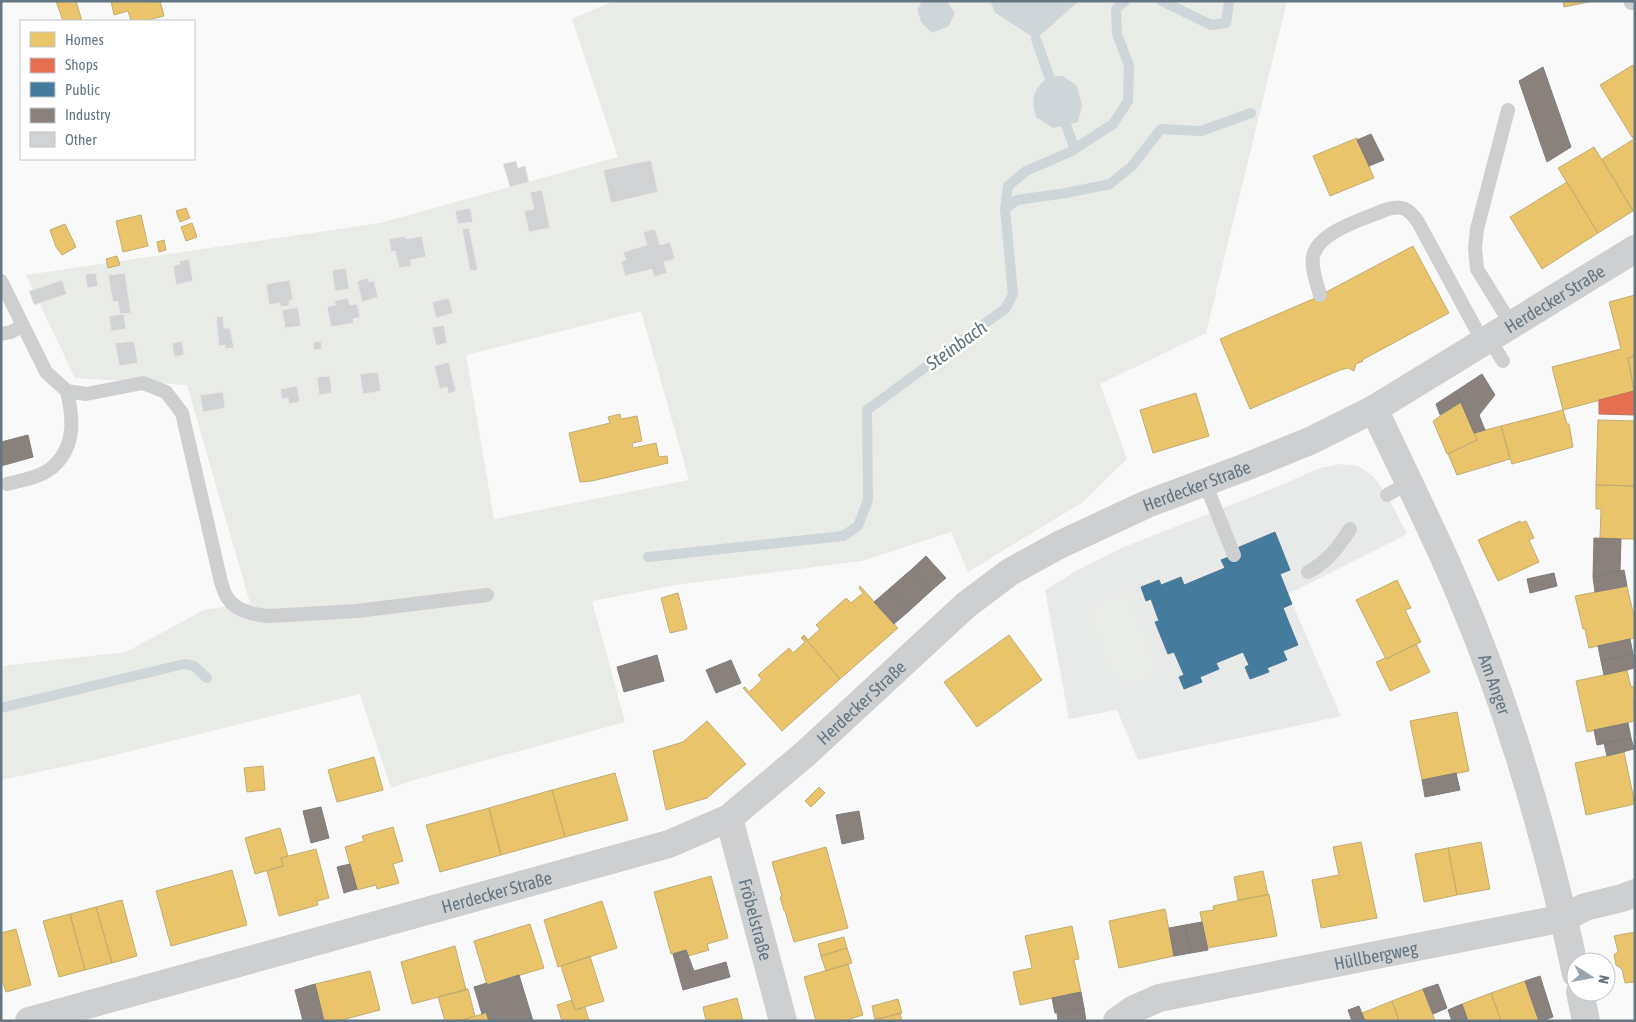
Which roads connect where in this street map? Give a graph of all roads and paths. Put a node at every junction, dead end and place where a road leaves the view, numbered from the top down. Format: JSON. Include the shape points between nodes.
{"nodes":[{"id":1,"x":1508,"y":110,"type":"dead end"},
{"id":2,"x":1635,"y":249,"type":"edge"},
{"id":3,"x":1,"y":281,"type":"edge"},
{"id":4,"x":1320,"y":295,"type":"dead end"},
{"id":5,"x":23,"y":325,"type":"junction"},
{"id":6,"x":1,"y":334,"type":"edge"},
{"id":7,"x":1496,"y":341,"type":"junction"},
{"id":8,"x":68,"y":391,"type":"junction"},
{"id":9,"x":1374,"y":409,"type":"junction"},
{"id":10,"x":1205,"y":483,"type":"junction"},
{"id":11,"x":8,"y":484,"type":"dead end"},
{"id":12,"x":1350,"y":529,"type":"dead end"},
{"id":13,"x":1234,"y":555,"type":"dead end"},
{"id":14,"x":1308,"y":572,"type":"dead end"},
{"id":15,"x":488,"y":595,"type":"dead end"},
{"id":16,"x":729,"y":818,"type":"junction"},
{"id":17,"x":1635,"y":892,"type":"edge"},
{"id":18,"x":1564,"y":918,"type":"junction"},
{"id":19,"x":1571,"y":952,"type":"edge"},
{"id":20,"x":1582,"y":1002,"type":"edge"},
{"id":21,"x":29,"y":1021,"type":"edge"},
{"id":22,"x":783,"y":1021,"type":"edge"},
{"id":23,"x":1117,"y":1021,"type":"edge"},
{"id":24,"x":1586,"y":1021,"type":"edge"}],
"edges":[{"from":1,"to":7,"type":"lane","via":[[1475,248],[1477,269]]},
{"from":2,"to":7,"type":"street","name":"Herdecker Straße"},
{"from":3,"to":5,"type":"lane"},
{"from":4,"to":7,"type":"lane","via":[[1313,269],[1316,247],[1329,234],[1393,207],[1402,208],[1411,212]]},
{"from":5,"to":6,"type":"lane"},
{"from":5,"to":8,"type":"lane","via":[[46,372]]},
{"from":7,"to":9,"type":"street","name":"Herdecker Straße"},
{"from":8,"to":11,"type":"lane","via":[[73,415],[70,439],[64,452],[46,471]]},
{"from":8,"to":15,"type":"lane","via":[[86,394],[143,383],[166,392],[182,413],[221,582],[227,598],[239,608],[269,616],[357,611]]},
{"from":9,"to":10,"type":"street","name":"Herdecker Straße","via":[[1310,441]]},
{"from":9,"to":18,"type":"street","name":"Am Anger","via":[[1398,489],[1460,594],[1505,711],[1539,821]]},
{"from":10,"to":13,"type":"lane"},
{"from":10,"to":16,"type":"street","name":"Herdecker Straße","via":[[1147,504],[1010,572],[966,605],[812,748]]},
{"from":12,"to":14,"type":"lane","via":[[1338,548]]},
{"from":16,"to":21,"type":"street","name":"Herdecker Straße","via":[[669,844]]},
{"from":16,"to":22,"type":"street","name":"Fröbelstraße"},
{"from":17,"to":18,"type":"street","name":"Hüllbergweg","via":[[1585,907]]},
{"from":18,"to":19,"type":"street","name":"Am Anger"},
{"from":18,"to":23,"type":"street","name":"Hüllbergweg","via":[[1159,998]]},
{"from":20,"to":24,"type":"street"}]}
